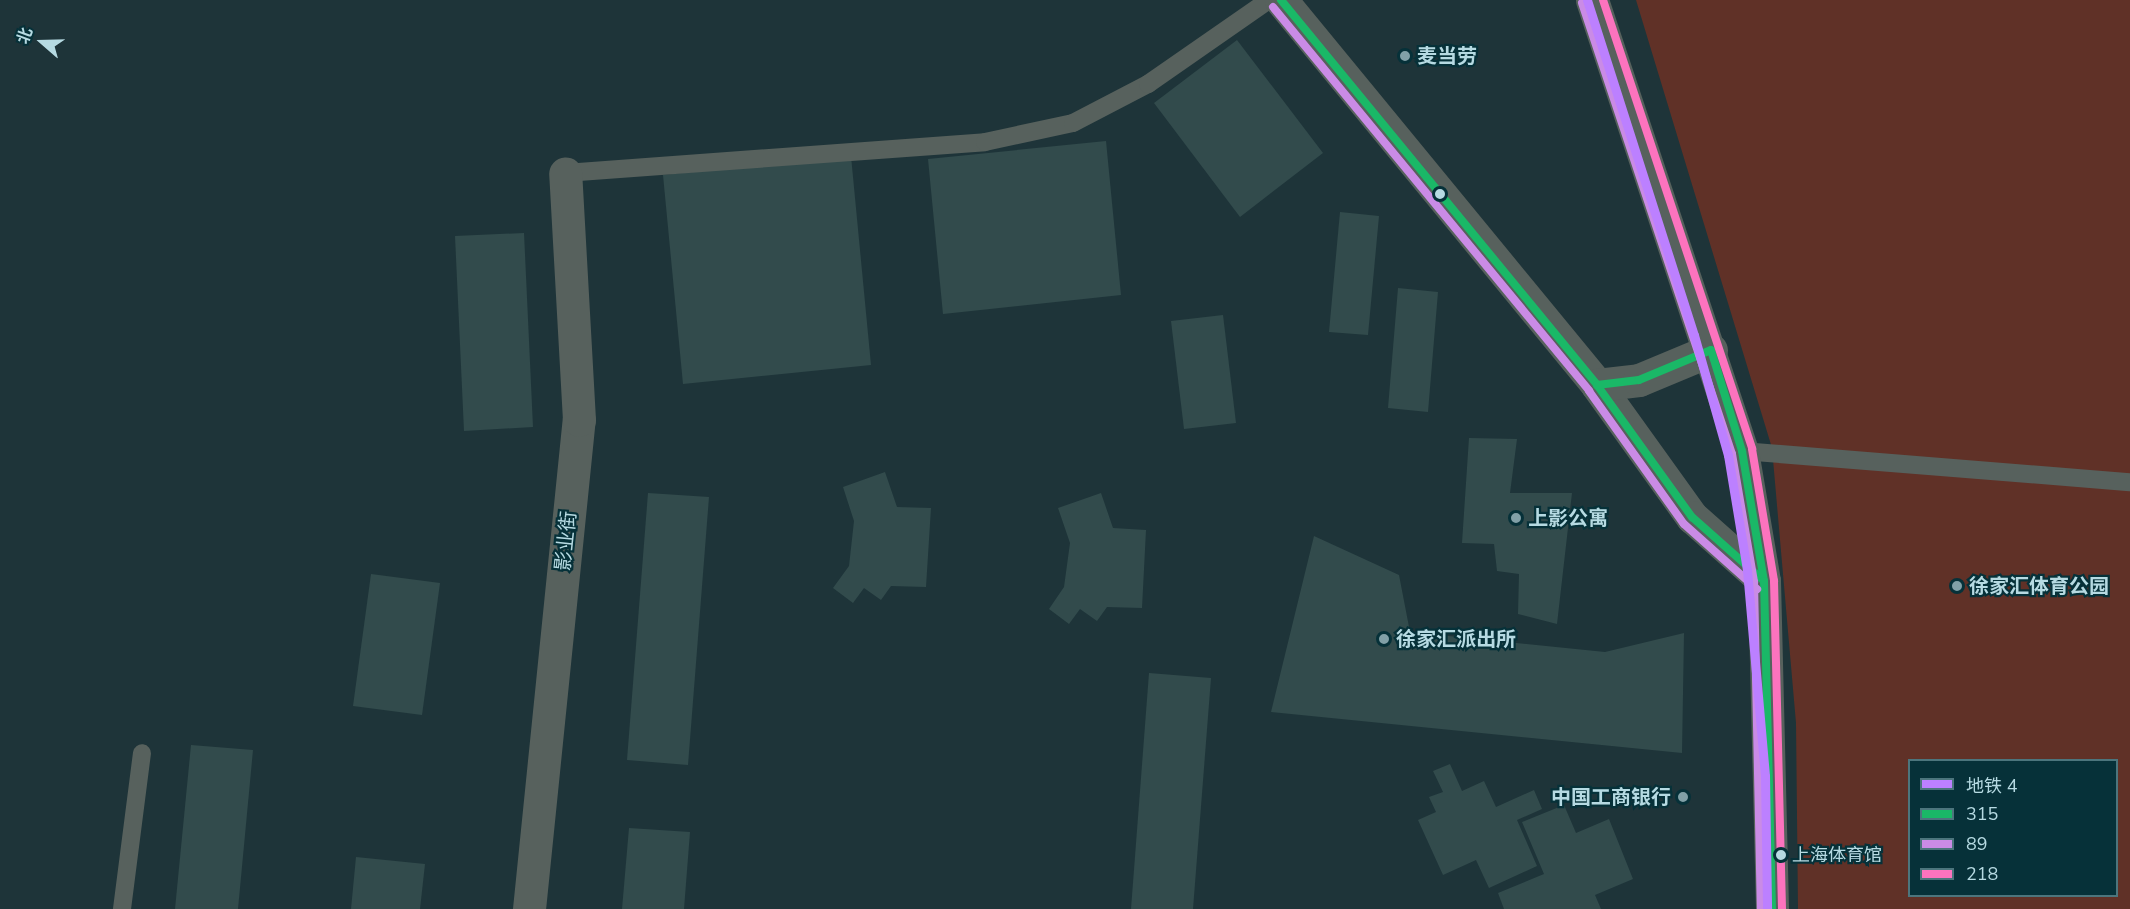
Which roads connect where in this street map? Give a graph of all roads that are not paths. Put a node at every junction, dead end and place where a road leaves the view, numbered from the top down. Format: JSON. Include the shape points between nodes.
{"nodes":[{"id":1,"x":1269,"y":0,"type":"edge"},
{"id":2,"x":1281,"y":0,"type":"edge"},
{"id":3,"x":1592,"y":0,"type":"edge"},
{"id":4,"x":566,"y":173,"type":"joint"},
{"id":5,"x":1711,"y":350,"type":"junction"},
{"id":6,"x":1597,"y":385,"type":"junction"},
{"id":7,"x":1742,"y":451,"type":"junction"},
{"id":8,"x":2130,"y":482,"type":"edge"},
{"id":9,"x":1764,"y":581,"type":"junction"},
{"id":10,"x":142,"y":753,"type":"dead end"},
{"id":11,"x":122,"y":909,"type":"edge"},
{"id":12,"x":529,"y":909,"type":"edge"},
{"id":13,"x":1772,"y":909,"type":"edge"}],
"edges":[{"from":1,"to":4,"type":"lane","via":[[1148,84],[1073,123],[985,142]]},
{"from":2,"to":6,"type":"street"},
{"from":3,"to":5,"type":"street"},
{"from":4,"to":12,"type":"street","name":"影业街","via":[[579,420]]},
{"from":5,"to":6,"type":"street","via":[[1639,380]]},
{"from":5,"to":7,"type":"street"},
{"from":6,"to":9,"type":"street","via":[[1692,517]]},
{"from":7,"to":8,"type":"lane"},
{"from":7,"to":9,"type":"street"},
{"from":9,"to":13,"type":"street"},
{"from":10,"to":11,"type":"lane"}]}
